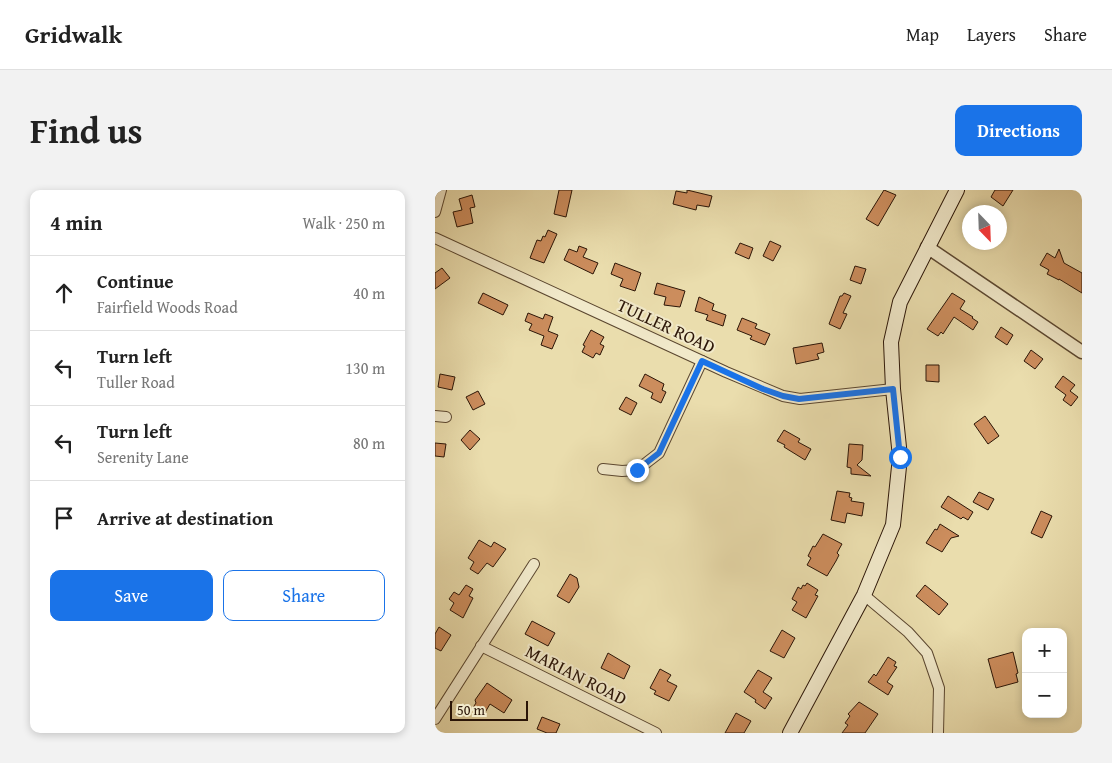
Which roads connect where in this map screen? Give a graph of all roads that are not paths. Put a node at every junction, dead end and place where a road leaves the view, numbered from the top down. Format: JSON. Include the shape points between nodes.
{"nodes":[{"id":1,"x":441,"y":190,"type":"edge"},
{"id":2,"x":957,"y":190,"type":"edge"},
{"id":3,"x":435,"y":212,"type":"edge"},
{"id":4,"x":435,"y":238,"type":"edge"},
{"id":5,"x":927,"y":247,"type":"junction"},
{"id":6,"x":1082,"y":352,"type":"edge"},
{"id":7,"x":702,"y":361,"type":"junction"},
{"id":8,"x":893,"y":389,"type":"junction"},
{"id":9,"x":435,"y":416,"type":"edge"},
{"id":10,"x":446,"y":417,"type":"dead end"},
{"id":11,"x":603,"y":469,"type":"dead end"},
{"id":12,"x":534,"y":564,"type":"dead end"},
{"id":13,"x":864,"y":595,"type":"junction"},
{"id":14,"x":481,"y":646,"type":"junction"},
{"id":15,"x":435,"y":719,"type":"edge"},
{"id":16,"x":656,"y":733,"type":"edge"},
{"id":17,"x":790,"y":733,"type":"edge"},
{"id":18,"x":937,"y":733,"type":"edge"}],
"edges":[{"from":1,"to":3,"type":"street"},
{"from":2,"to":5,"type":"main road"},
{"from":4,"to":7,"type":"street","name":"TULLER ROAD"},
{"from":5,"to":6,"type":"street"},
{"from":5,"to":8,"type":"main road","via":[[900,302],[891,342]]},
{"from":7,"to":8,"type":"street","name":"TULLER ROAD","via":[[763,389],[799,399]]},
{"from":7,"to":11,"type":"street","via":[[659,453],[637,470]]},
{"from":8,"to":13,"type":"main road","via":[[900,457],[893,524]]},
{"from":9,"to":10,"type":"street"},
{"from":12,"to":14,"type":"street"},
{"from":13,"to":17,"type":"main road"},
{"from":13,"to":18,"type":"street","via":[[908,632],[927,653],[939,688]]},
{"from":14,"to":15,"type":"street"},
{"from":14,"to":16,"type":"street","name":"MARIAN ROAD"}]}
